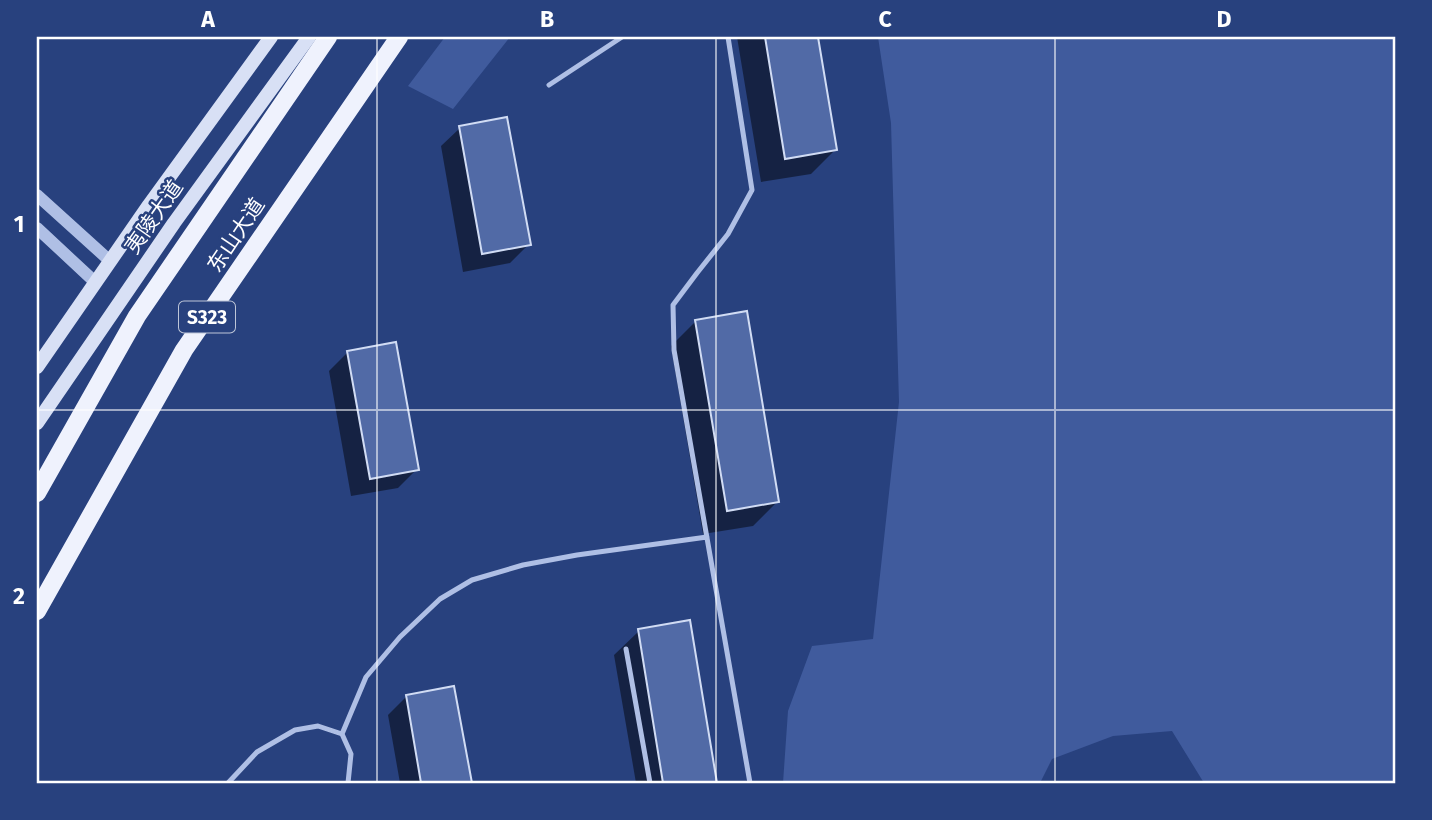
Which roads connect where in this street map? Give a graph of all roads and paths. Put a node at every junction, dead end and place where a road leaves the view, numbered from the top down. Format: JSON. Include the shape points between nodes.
{"nodes":[{"id":1,"x":271,"y":37,"type":"edge"},
{"id":2,"x":309,"y":37,"type":"edge"},
{"id":3,"x":328,"y":37,"type":"edge"},
{"id":4,"x":399,"y":37,"type":"edge"},
{"id":5,"x":622,"y":37,"type":"edge"},
{"id":6,"x":727,"y":37,"type":"edge"},
{"id":7,"x":549,"y":85,"type":"dead end"},
{"id":8,"x":37,"y":195,"type":"edge"},
{"id":9,"x":37,"y":228,"type":"edge"},
{"id":10,"x":110,"y":261,"type":"junction"},
{"id":11,"x":95,"y":282,"type":"junction"},
{"id":12,"x":37,"y":367,"type":"edge"},
{"id":13,"x":37,"y":423,"type":"edge"},
{"id":14,"x":37,"y":493,"type":"edge"},
{"id":15,"x":707,"y":537,"type":"junction"},
{"id":16,"x":37,"y":611,"type":"edge"},
{"id":17,"x":626,"y":649,"type":"dead end"},
{"id":18,"x":342,"y":734,"type":"junction"},
{"id":19,"x":228,"y":783,"type":"edge"},
{"id":20,"x":348,"y":783,"type":"edge"},
{"id":21,"x":650,"y":783,"type":"edge"},
{"id":22,"x":750,"y":783,"type":"edge"}],
"edges":[{"from":1,"to":10,"type":"main road","name":"夷陵大道"},
{"from":2,"to":13,"type":"main road","name":"夷陵大道"},
{"from":3,"to":14,"type":"main road","name":"东山大道","via":[[137,316]]},
{"from":4,"to":16,"type":"main road","name":"东山大道","number":"S323","via":[[184,350]]},
{"from":5,"to":7,"type":"lane"},
{"from":6,"to":15,"type":"lane","via":[[752,190],[728,234],[673,304],[674,350]]},
{"from":8,"to":10,"type":"street"},
{"from":9,"to":11,"type":"street"},
{"from":10,"to":11,"type":"main road","name":"夷陵大道"},
{"from":11,"to":12,"type":"main road","name":"夷陵大道"},
{"from":15,"to":18,"type":"lane","via":[[577,555],[472,580],[440,599],[374,667]]},
{"from":15,"to":22,"type":"lane"},
{"from":17,"to":21,"type":"lane"},
{"from":18,"to":19,"type":"lane","via":[[318,726],[295,730],[257,752]]},
{"from":18,"to":20,"type":"lane","via":[[351,754]]}]}
